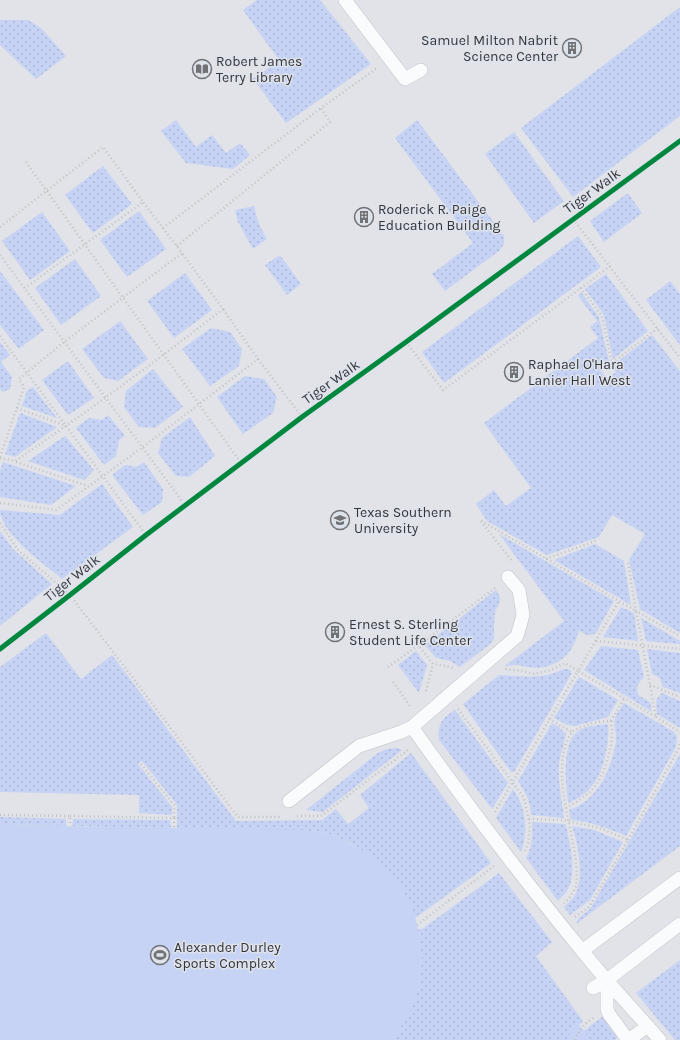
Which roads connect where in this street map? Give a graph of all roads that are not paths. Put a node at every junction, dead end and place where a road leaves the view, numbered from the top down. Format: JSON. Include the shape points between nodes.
{"nodes":[{"id":1,"x":345,"y":0,"type":"edge"},
{"id":2,"x":421,"y":70,"type":"dead end"},
{"id":3,"x":508,"y":577,"type":"road end"},
{"id":4,"x":415,"y":723,"type":"junction"},
{"id":5,"x":289,"y":801,"type":"dead end"},
{"id":6,"x":680,"y":878,"type":"edge"},
{"id":7,"x":680,"y":924,"type":"edge"},
{"id":8,"x":582,"y":951,"type":"junction"},
{"id":9,"x":607,"y":980,"type":"junction"},
{"id":10,"x":593,"y":988,"type":"dead end"},
{"id":11,"x":648,"y":1026,"type":"junction"},
{"id":12,"x":628,"y":1040,"type":"edge"},
{"id":13,"x":660,"y":1040,"type":"edge"}],
"edges":[{"from":1,"to":2,"type":"lane","via":[[405,79]]},
{"from":3,"to":4,"type":"lane","via":[[518,590],[523,615],[517,636]]},
{"from":4,"to":5,"type":"lane","via":[[401,732],[359,746]]},
{"from":4,"to":8,"type":"lane","via":[[421,740],[485,828]]},
{"from":6,"to":8,"type":"lane"},
{"from":7,"to":9,"type":"lane"},
{"from":8,"to":9,"type":"lane"},
{"from":9,"to":10,"type":"lane"},
{"from":9,"to":11,"type":"lane"},
{"from":9,"to":12,"type":"lane","via":[[606,1009]]},
{"from":11,"to":12,"type":"lane"},
{"from":11,"to":13,"type":"lane"}]}
